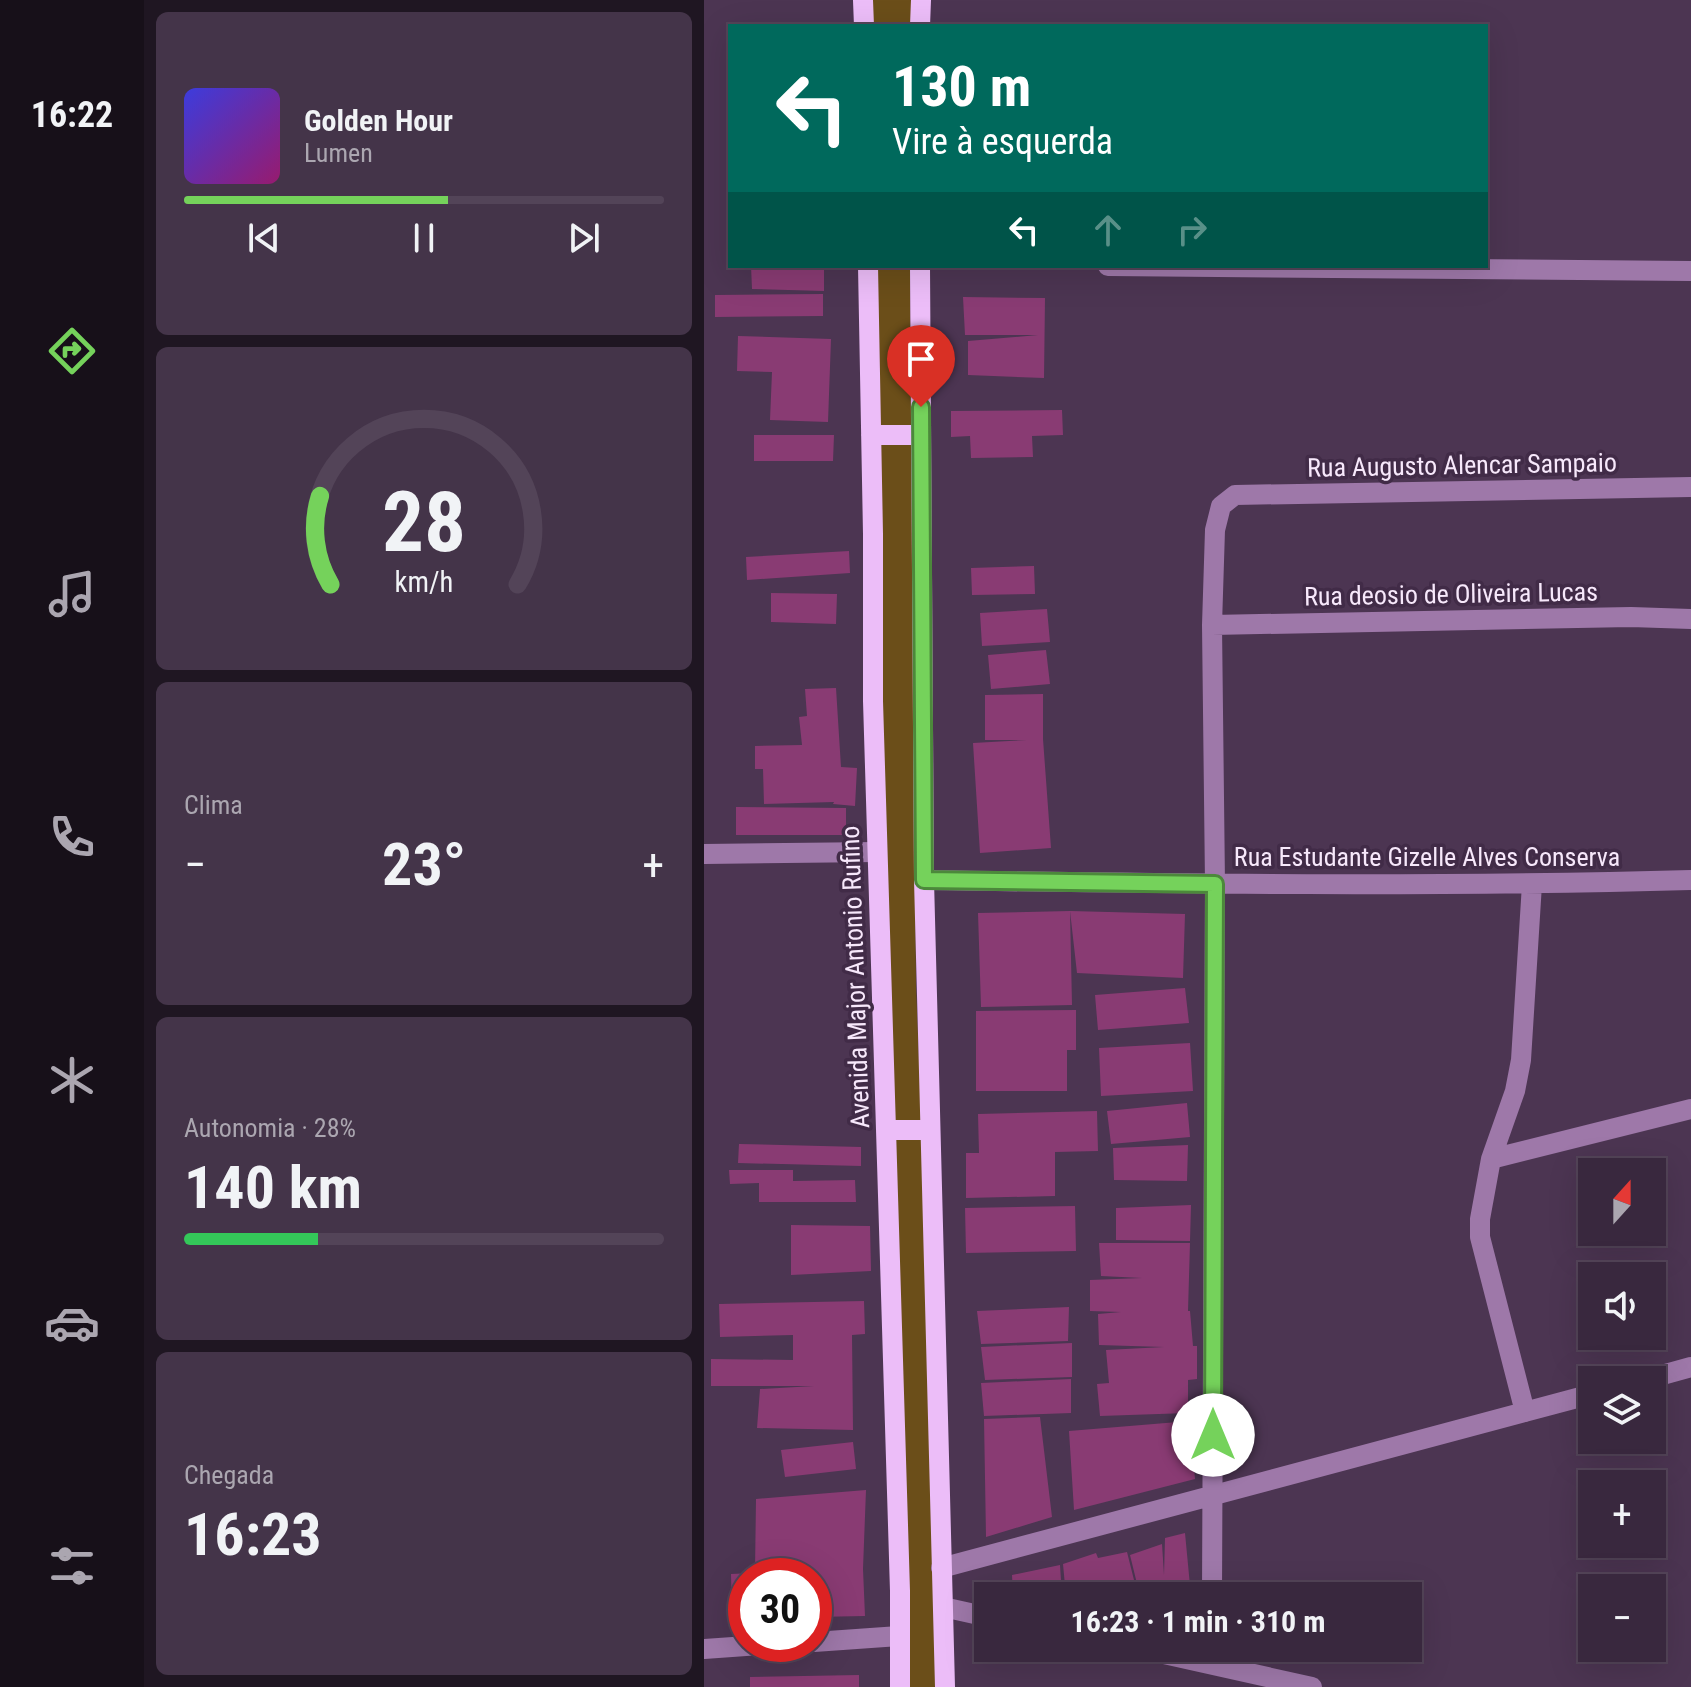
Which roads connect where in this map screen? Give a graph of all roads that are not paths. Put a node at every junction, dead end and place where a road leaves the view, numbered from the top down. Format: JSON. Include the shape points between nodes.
{"nodes":[{"id":1,"x":863,"y":0,"type":"edge"},
{"id":2,"x":921,"y":0,"type":"edge"},
{"id":3,"x":864,"y":24,"type":"edge"},
{"id":4,"x":920,"y":24,"type":"edge"},
{"id":5,"x":868,"y":268,"type":"edge"},
{"id":6,"x":920,"y":268,"type":"edge"},
{"id":7,"x":1341,"y":268,"type":"edge"},
{"id":8,"x":1691,"y":271,"type":"edge"},
{"id":9,"x":871,"y":435,"type":"junction"},
{"id":10,"x":921,"y":435,"type":"junction"},
{"id":11,"x":1691,"y":487,"type":"edge"},
{"id":12,"x":1691,"y":619,"type":"edge"},
{"id":13,"x":1212,"y":625,"type":"junction"},
{"id":14,"x":877,"y":852,"type":"junction"},
{"id":15,"x":704,"y":854,"type":"edge"},
{"id":16,"x":924,"y":880,"type":"junction"},
{"id":17,"x":1691,"y":880,"type":"edge"},
{"id":18,"x":1215,"y":884,"type":"junction"},
{"id":19,"x":1532,"y":884,"type":"junction"},
{"id":20,"x":1691,"y":1109,"type":"edge"},
{"id":21,"x":886,"y":1130,"type":"junction"},
{"id":22,"x":930,"y":1130,"type":"junction"},
{"id":23,"x":1491,"y":1159,"type":"junction"},
{"id":24,"x":1691,"y":1367,"type":"edge"},
{"id":25,"x":1666,"y":1374,"type":"edge"},
{"id":26,"x":1578,"y":1398,"type":"edge"},
{"id":27,"x":1525,"y":1412,"type":"junction"},
{"id":28,"x":1212,"y":1496,"type":"junction"},
{"id":29,"x":941,"y":1568,"type":"junction"},
{"id":30,"x":1212,"y":1582,"type":"edge"},
{"id":31,"x":943,"y":1607,"type":"junction"},
{"id":32,"x":974,"y":1614,"type":"edge"},
{"id":33,"x":899,"y":1636,"type":"junction"},
{"id":34,"x":832,"y":1641,"type":"edge"},
{"id":35,"x":728,"y":1647,"type":"edge"},
{"id":36,"x":704,"y":1649,"type":"edge"},
{"id":37,"x":1231,"y":1662,"type":"edge"},
{"id":38,"x":900,"y":1687,"type":"edge"},
{"id":39,"x":945,"y":1687,"type":"edge"},
{"id":40,"x":1312,"y":1687,"type":"edge"}],
"edges":[{"from":1,"to":3,"type":"main road"},
{"from":2,"to":4,"type":"main road"},
{"from":5,"to":9,"type":"main road","name":"Avenida Major Antonio Rufino"},
{"from":6,"to":10,"type":"main road"},
{"from":7,"to":8,"type":"street"},
{"from":9,"to":10,"type":"main road"},
{"from":9,"to":14,"type":"main road","name":"Avenida Major Antonio Rufino"},
{"from":10,"to":16,"type":"main road"},
{"from":11,"to":13,"type":"street","name":"Rua Augusto Alencar Sampaio","via":[[1235,495],[1221,506],[1215,530]]},
{"from":12,"to":13,"type":"street","name":"Rua deosio de Oliveira Lucas"},
{"from":13,"to":18,"type":"street"},
{"from":14,"to":15,"type":"street"},
{"from":14,"to":21,"type":"main road","name":"Avenida Major Antonio Rufino"},
{"from":16,"to":18,"type":"street","name":"Rua Estudante Gizelle Alves Conserva"},
{"from":16,"to":22,"type":"main road"},
{"from":17,"to":19,"type":"street","name":"Rua Estudante Gizelle Alves Conserva"},
{"from":18,"to":19,"type":"street","name":"Rua Estudante Gizelle Alves Conserva"},
{"from":18,"to":28,"type":"street"},
{"from":19,"to":23,"type":"street","via":[[1521,1060]]},
{"from":20,"to":23,"type":"street"},
{"from":21,"to":22,"type":"main road"},
{"from":21,"to":33,"type":"main road","name":"Avenida Major Antonio Rufino"},
{"from":22,"to":29,"type":"main road"},
{"from":23,"to":27,"type":"street","via":[[1480,1237]]},
{"from":24,"to":25,"type":"street"},
{"from":26,"to":27,"type":"street"},
{"from":27,"to":28,"type":"street"},
{"from":28,"to":29,"type":"street"},
{"from":28,"to":30,"type":"street"},
{"from":29,"to":31,"type":"main road"},
{"from":31,"to":32,"type":"street"},
{"from":31,"to":39,"type":"main road"},
{"from":33,"to":34,"type":"street"},
{"from":33,"to":38,"type":"main road","name":"Avenida Major Antonio Rufino"},
{"from":35,"to":36,"type":"street"},
{"from":37,"to":40,"type":"street"}]}
